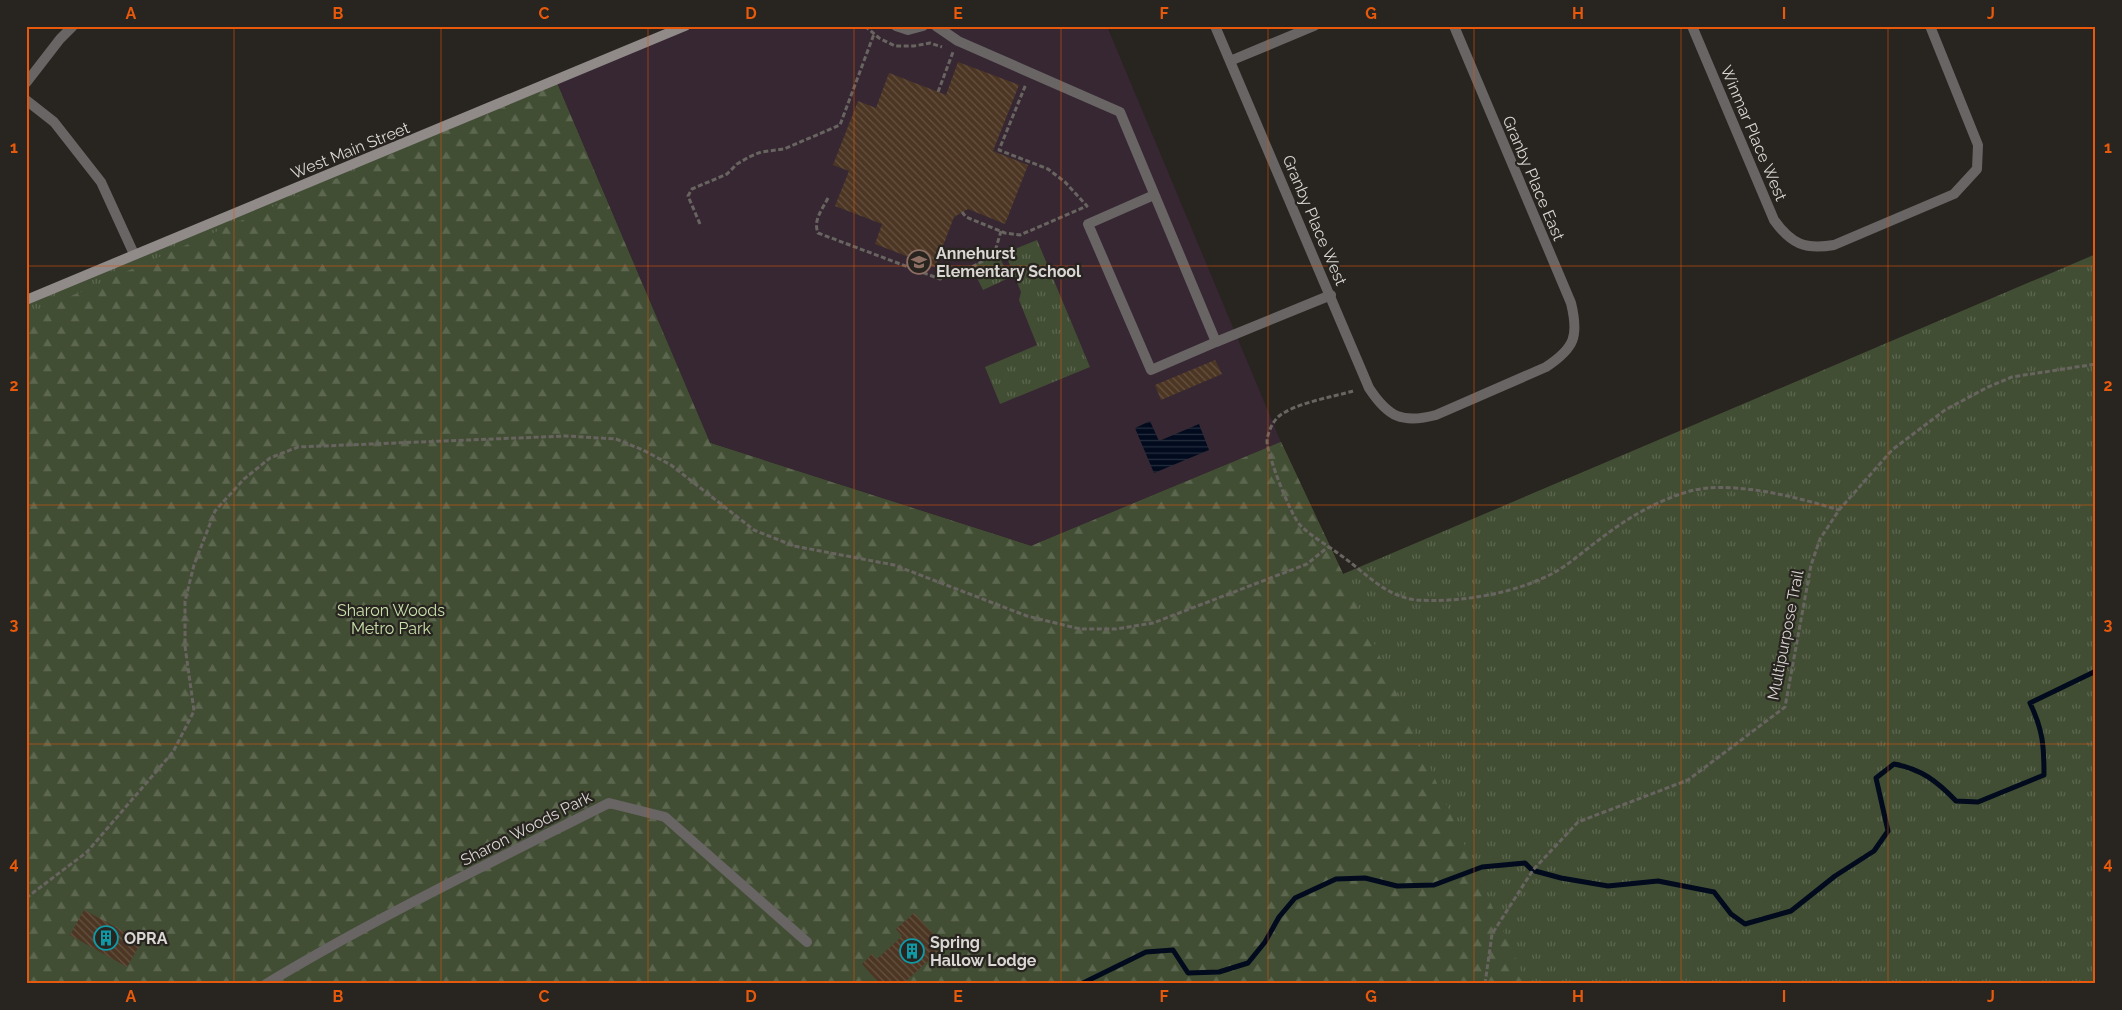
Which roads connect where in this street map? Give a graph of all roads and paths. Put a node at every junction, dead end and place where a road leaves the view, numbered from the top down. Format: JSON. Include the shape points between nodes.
{"nodes":[{"id":1,"x":73,"y":26,"type":"edge"},
{"id":2,"x":684,"y":26,"type":"edge"},
{"id":3,"x":865,"y":26,"type":"edge"},
{"id":4,"x":896,"y":26,"type":"edge"},
{"id":5,"x":923,"y":26,"type":"edge"},
{"id":6,"x":936,"y":26,"type":"edge"},
{"id":7,"x":1215,"y":26,"type":"edge"},
{"id":8,"x":1314,"y":26,"type":"edge"},
{"id":9,"x":1454,"y":26,"type":"edge"},
{"id":10,"x":1692,"y":26,"type":"edge"},
{"id":11,"x":1930,"y":26,"type":"edge"},
{"id":12,"x":874,"y":34,"type":"junction"},
{"id":13,"x":1230,"y":62,"type":"junction"},
{"id":14,"x":1017,"y":79,"type":"dead end"},
{"id":15,"x":26,"y":83,"type":"edge"},
{"id":16,"x":938,"y":92,"type":"dead end"},
{"id":17,"x":26,"y":100,"type":"edge"},
{"id":18,"x":1154,"y":195,"type":"junction"},
{"id":19,"x":828,"y":198,"type":"dead end"},
{"id":20,"x":962,"y":212,"type":"dead end"},
{"id":21,"x":700,"y":224,"type":"dead end"},
{"id":22,"x":1001,"y":232,"type":"junction"},
{"id":23,"x":134,"y":254,"type":"junction"},
{"id":24,"x":1331,"y":295,"type":"junction"},
{"id":25,"x":26,"y":300,"type":"edge"},
{"id":26,"x":1216,"y":342,"type":"junction"},
{"id":27,"x":2096,"y":364,"type":"edge"},
{"id":28,"x":1353,"y":392,"type":"dead end"},
{"id":29,"x":1397,"y":417,"type":"joint"},
{"id":30,"x":1839,"y":510,"type":"junction"},
{"id":31,"x":1328,"y":547,"type":"junction"},
{"id":32,"x":26,"y":898,"type":"edge"},
{"id":33,"x":807,"y":942,"type":"dead end"},
{"id":34,"x":266,"y":984,"type":"edge"},
{"id":35,"x":1486,"y":984,"type":"edge"}],
"edges":[{"from":1,"to":15,"type":"street"},
{"from":2,"to":23,"type":"main road","name":"West Main Street"},
{"from":3,"to":12,"type":"path"},
{"from":4,"to":5,"type":"street","via":[[908,30]]},
{"from":6,"to":18,"type":"street","via":[[958,40],[1120,112]]},
{"from":7,"to":13,"type":"street","name":"Granby Place West"},
{"from":8,"to":13,"type":"street"},
{"from":9,"to":29,"type":"street","name":"Granby Place East","via":[[1571,303],[1576,323],[1572,344],[1561,358],[1546,367],[1436,415],[1417,420]]},
{"from":10,"to":11,"type":"street","name":"Winmar Place West","via":[[1774,220],[1784,235],[1799,244],[1816,248],[1834,245],[1954,194],[1977,169],[1978,145]]},
{"from":12,"to":16,"type":"path","via":[[896,46],[930,43],[954,52]]},
{"from":12,"to":21,"type":"path","via":[[840,125],[784,148],[748,157],[727,174],[692,189],[688,196]]},
{"from":13,"to":24,"type":"street","name":"Granby Place West"},
{"from":14,"to":22,"type":"path","via":[[1027,83],[999,150],[1048,169],[1065,182],[1086,206],[1020,235]]},
{"from":17,"to":23,"type":"street","via":[[54,122],[101,182]]},
{"from":18,"to":26,"type":"street"},
{"from":18,"to":26,"type":"street","via":[[1088,224],[1150,370]]},
{"from":19,"to":22,"type":"path","via":[[817,218],[815,226],[818,233],[940,279],[994,255]]},
{"from":20,"to":22,"type":"path","via":[[966,217]]},
{"from":23,"to":25,"type":"main road","name":"West Main Street"},
{"from":24,"to":26,"type":"street"},
{"from":24,"to":29,"type":"street","name":"Granby Place West","via":[[1369,388],[1380,406]]},
{"from":27,"to":30,"type":"path","name":"Multipurpose Trail","via":[[2012,377],[1945,410],[1892,450]]},
{"from":28,"to":31,"type":"path","via":[[1288,410],[1269,430],[1267,444],[1292,511],[1300,525]]},
{"from":30,"to":31,"type":"path","via":[[1750,490],[1719,487],[1688,491],[1630,518],[1556,572],[1521,588],[1463,598],[1416,600],[1405,597],[1366,577]]},
{"from":30,"to":35,"type":"path","name":"Multipurpose Trail","via":[[1820,539],[1811,565],[1785,707],[1688,780],[1578,822],[1533,870],[1492,934]]},
{"from":31,"to":32,"type":"path","via":[[1307,564],[1153,623],[1116,629],[1080,629],[1027,616],[894,565],[794,546],[754,530],[671,465],[616,439],[566,436],[298,447],[270,458],[244,479],[215,511],[194,565],[185,601],[185,646],[194,711],[173,752],[87,852]]},
{"from":33,"to":34,"type":"street","name":"Sharon Woods Park","via":[[665,817],[610,803],[377,920]]}]}
